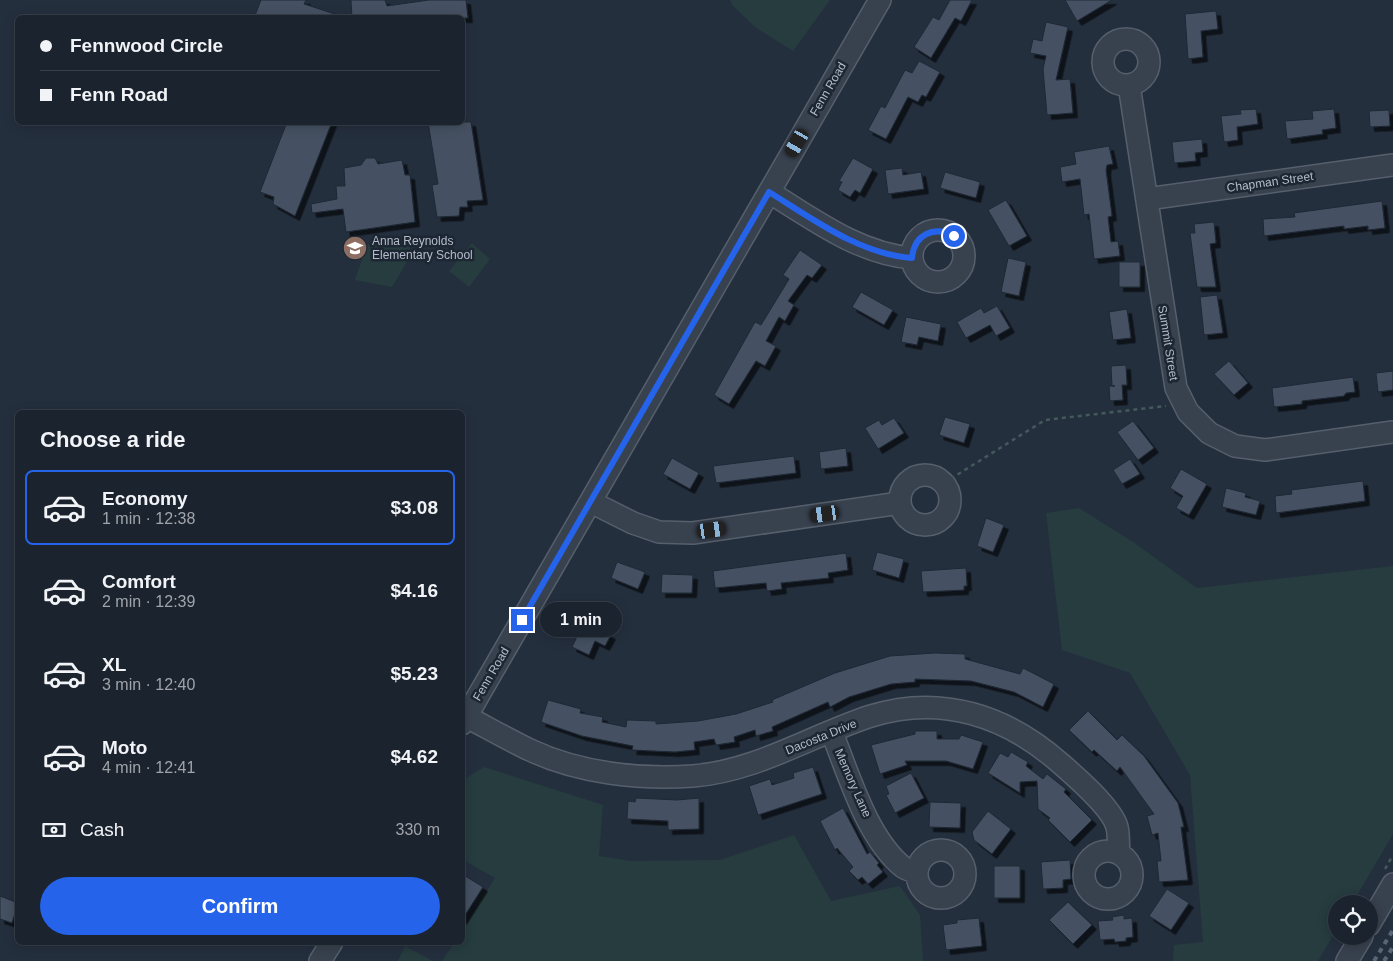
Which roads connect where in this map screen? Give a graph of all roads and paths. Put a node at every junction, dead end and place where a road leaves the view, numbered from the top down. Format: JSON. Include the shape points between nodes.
{"nodes":[{"id":1,"x":880,"y":0,"type":"edge"},
{"id":2,"x":1129,"y":85,"type":"dead end"},
{"id":3,"x":1393,"y":165,"type":"edge"},
{"id":4,"x":769,"y":192,"type":"junction"},
{"id":5,"x":1147,"y":199,"type":"junction"},
{"id":6,"x":912,"y":258,"type":"dead end"},
{"id":7,"x":1184,"y":404,"type":"junction"},
{"id":8,"x":1393,"y":432,"type":"edge"},
{"id":9,"x":944,"y":483,"type":"junction"},
{"id":10,"x":591,"y":502,"type":"junction"},
{"id":11,"x":900,"y":503,"type":"junction"},
{"id":12,"x":465,"y":720,"type":"edge"},
{"id":13,"x":832,"y":733,"type":"junction"},
{"id":14,"x":1119,"y":853,"type":"dead end"},
{"id":15,"x":917,"y":873,"type":"dead end"},
{"id":16,"x":1393,"y":884,"type":"edge"},
{"id":17,"x":1378,"y":910,"type":"edge"},
{"id":18,"x":330,"y":945,"type":"edge"},
{"id":19,"x":1357,"y":945,"type":"edge"},
{"id":20,"x":320,"y":961,"type":"edge"},
{"id":21,"x":1347,"y":961,"type":"edge"}],
"edges":[{"from":1,"to":4,"type":"street","name":"Fenn Road"},
{"from":2,"to":5,"type":"street","name":"Summit Street"},
{"from":3,"to":5,"type":"street","name":"Chapman Street"},
{"from":4,"to":6,"type":"street","via":[[876,253]]},
{"from":4,"to":10,"type":"street","name":"Fenn Road"},
{"from":5,"to":7,"type":"street","name":"Summit Street","via":[[1176,388]]},
{"from":7,"to":8,"type":"street","name":"Summit Street","via":[[1209,433],[1235,446],[1265,450]]},
{"from":7,"to":9,"type":"path","via":[[1045,420]]},
{"from":9,"to":11,"type":"street","via":[[927,475],[915,477],[905,485]]},
{"from":9,"to":11,"type":"street","via":[[949,494],[949,506],[943,517],[932,523],[920,524],[909,519]]},
{"from":10,"to":11,"type":"street","via":[[659,532],[685,533]]},
{"from":10,"to":12,"type":"street","name":"Fenn Road"},
{"from":12,"to":13,"type":"street","name":"Dacosta Drive","via":[[532,751],[585,768],[639,776],[694,776],[736,768]]},
{"from":13,"to":14,"type":"street","name":"Dacosta Drive","via":[[872,716],[916,708],[956,710],[995,720],[1037,742],[1100,801],[1117,825]]},
{"from":13,"to":15,"type":"street","name":"Memory Lane","via":[[859,801],[883,845],[904,869]]},
{"from":16,"to":17,"type":"street"},
{"from":18,"to":20,"type":"street"},
{"from":19,"to":21,"type":"street"}]}
